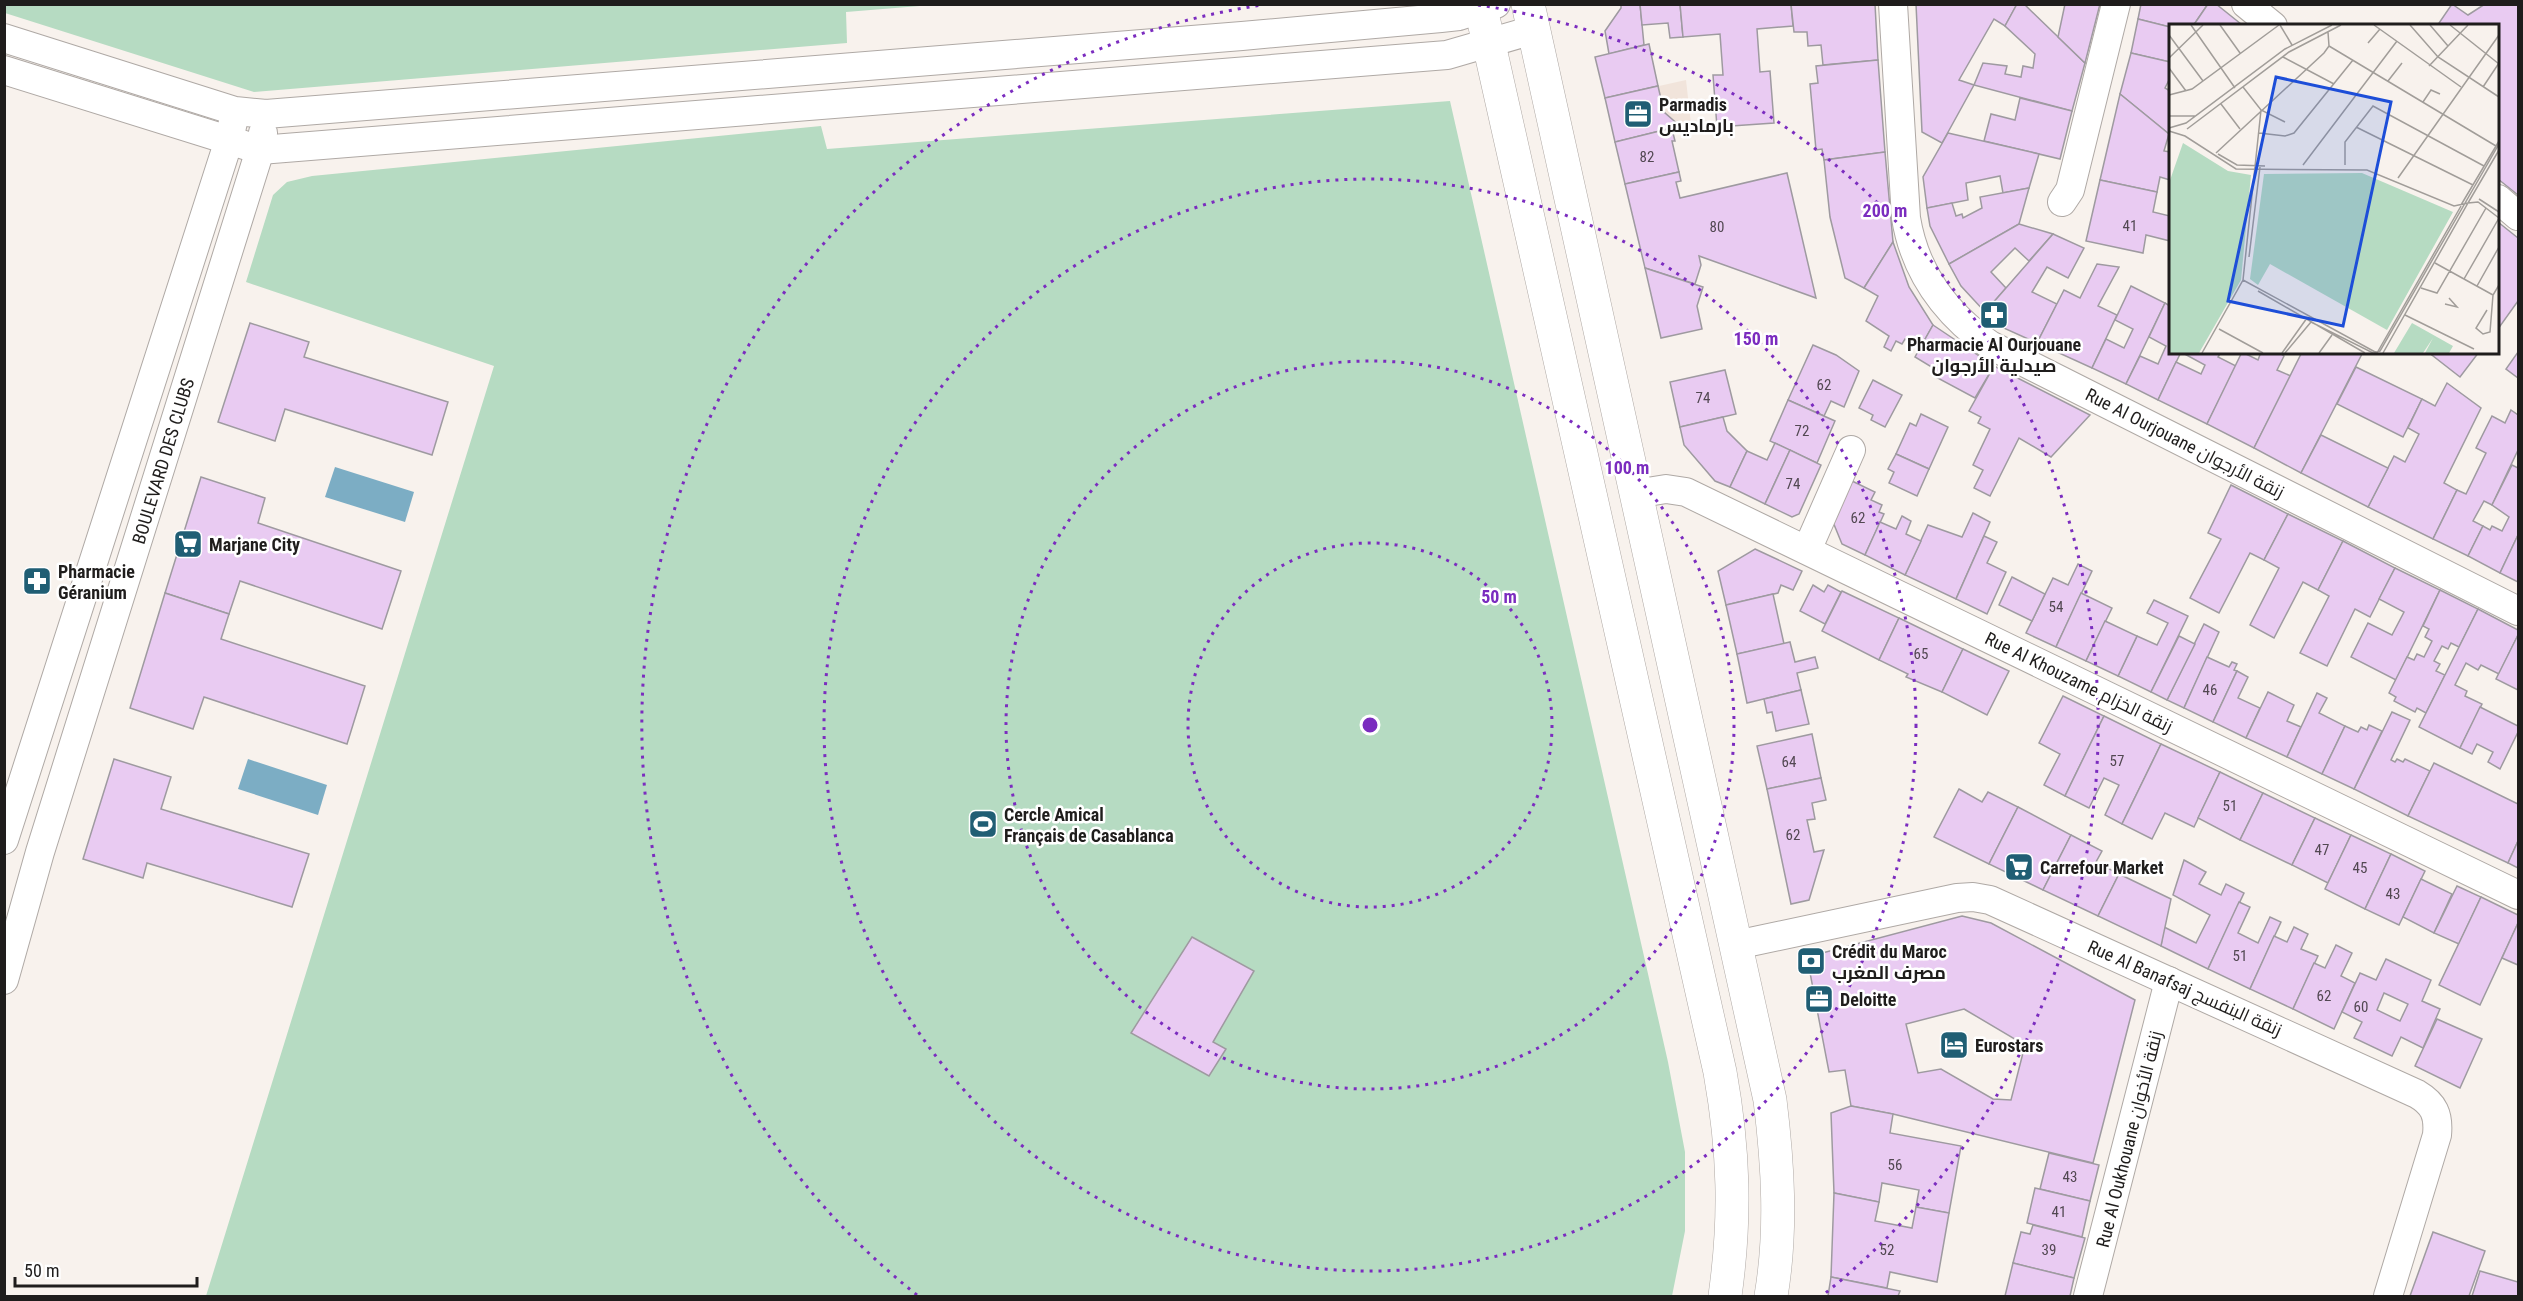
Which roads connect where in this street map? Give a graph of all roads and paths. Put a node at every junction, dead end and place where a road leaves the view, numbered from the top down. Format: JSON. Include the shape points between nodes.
{"nodes":[{"id":1,"x":1893,"y":4,"type":"edge"},
{"id":2,"x":2116,"y":4,"type":"edge"},
{"id":3,"x":2246,"y":4,"type":"edge"},
{"id":4,"x":1486,"y":6,"type":"edge"},
{"id":5,"x":1531,"y":17,"type":"edge"},
{"id":6,"x":2271,"y":24,"type":"edge"},
{"id":7,"x":4,"y":38,"type":"edge"},
{"id":8,"x":1489,"y":44,"type":"junction"},
{"id":9,"x":4,"y":70,"type":"edge"},
{"id":10,"x":235,"y":111,"type":"junction"},
{"id":11,"x":266,"y":114,"type":"junction"},
{"id":12,"x":229,"y":140,"type":"junction"},
{"id":13,"x":260,"y":150,"type":"junction"},
{"id":14,"x":2499,"y":201,"type":"edge"},
{"id":15,"x":2062,"y":202,"type":"dead end"},
{"id":16,"x":2518,"y":216,"type":"edge"},
{"id":17,"x":1851,"y":450,"type":"dead end"},
{"id":18,"x":1635,"y":494,"type":"junction"},
{"id":19,"x":1807,"y":550,"type":"junction"},
{"id":20,"x":2518,"y":610,"type":"edge"},
{"id":21,"x":4,"y":840,"type":"edge"},
{"id":22,"x":16,"y":894,"type":"edge"},
{"id":23,"x":2518,"y":895,"type":"edge"},
{"id":24,"x":1736,"y":945,"type":"junction"},
{"id":25,"x":4,"y":980,"type":"edge"},
{"id":26,"x":2169,"y":981,"type":"junction"},
{"id":27,"x":1725,"y":1296,"type":"edge"},
{"id":28,"x":1771,"y":1296,"type":"edge"},
{"id":29,"x":2088,"y":1296,"type":"edge"},
{"id":30,"x":2388,"y":1296,"type":"edge"}],
"edges":[{"from":1,"to":20,"type":"street","name":"Rue Al Ourjouane زنقة الأرجوان","via":[[1910,240],[1928,281],[1952,315],[1990,345]]},
{"from":2,"to":15,"type":"street","via":[[2070,190]]},
{"from":3,"to":6,"type":"street"},
{"from":4,"to":8,"type":"main road"},
{"from":4,"to":11,"type":"street","via":[[1441,18],[1242,36]]},
{"from":5,"to":8,"type":"street"},
{"from":5,"to":18,"type":"main road"},
{"from":7,"to":10,"type":"street"},
{"from":8,"to":13,"type":"street","via":[[1435,56]]},
{"from":8,"to":27,"type":"main road","via":[[1720,1072],[1734,1195]]},
{"from":9,"to":12,"type":"street"},
{"from":10,"to":11,"type":"street"},
{"from":10,"to":12,"type":"street","name":"BOULEVARD DES CLUBS"},
{"from":11,"to":13,"type":"street","name":"BOULEVARD DES CLUBS"},
{"from":12,"to":13,"type":"street"},
{"from":12,"to":21,"type":"street","name":"BOULEVARD DES CLUBS"},
{"from":13,"to":22,"type":"street","name":"BOULEVARD DES CLUBS"},
{"from":14,"to":16,"type":"street"},
{"from":17,"to":19,"type":"street"},
{"from":18,"to":19,"type":"street","name":"Rue Al Khouzame زنقة الخزام","via":[[1666,489],[1682,491]]},
{"from":18,"to":24,"type":"main road"},
{"from":19,"to":23,"type":"street","name":"Rue Al Khouzame زنقة الخزام"},
{"from":22,"to":25,"type":"street","name":"BOULEVARD DES CLUBS"},
{"from":24,"to":26,"type":"street","name":"Rue Al Banafsaj زنقة البنفسج","via":[[1974,897],[2009,908]]},
{"from":24,"to":28,"type":"main road","via":[[1770,1100],[1774,1138],[1777,1239]]},
{"from":26,"to":29,"type":"street","name":"Rue Al Oukhouane زنقة الأخوان"},
{"from":26,"to":30,"type":"street","name":"Rue Al Banafsaj زنقة البنفسج","via":[[2417,1094],[2433,1106],[2437,1135]]}]}
